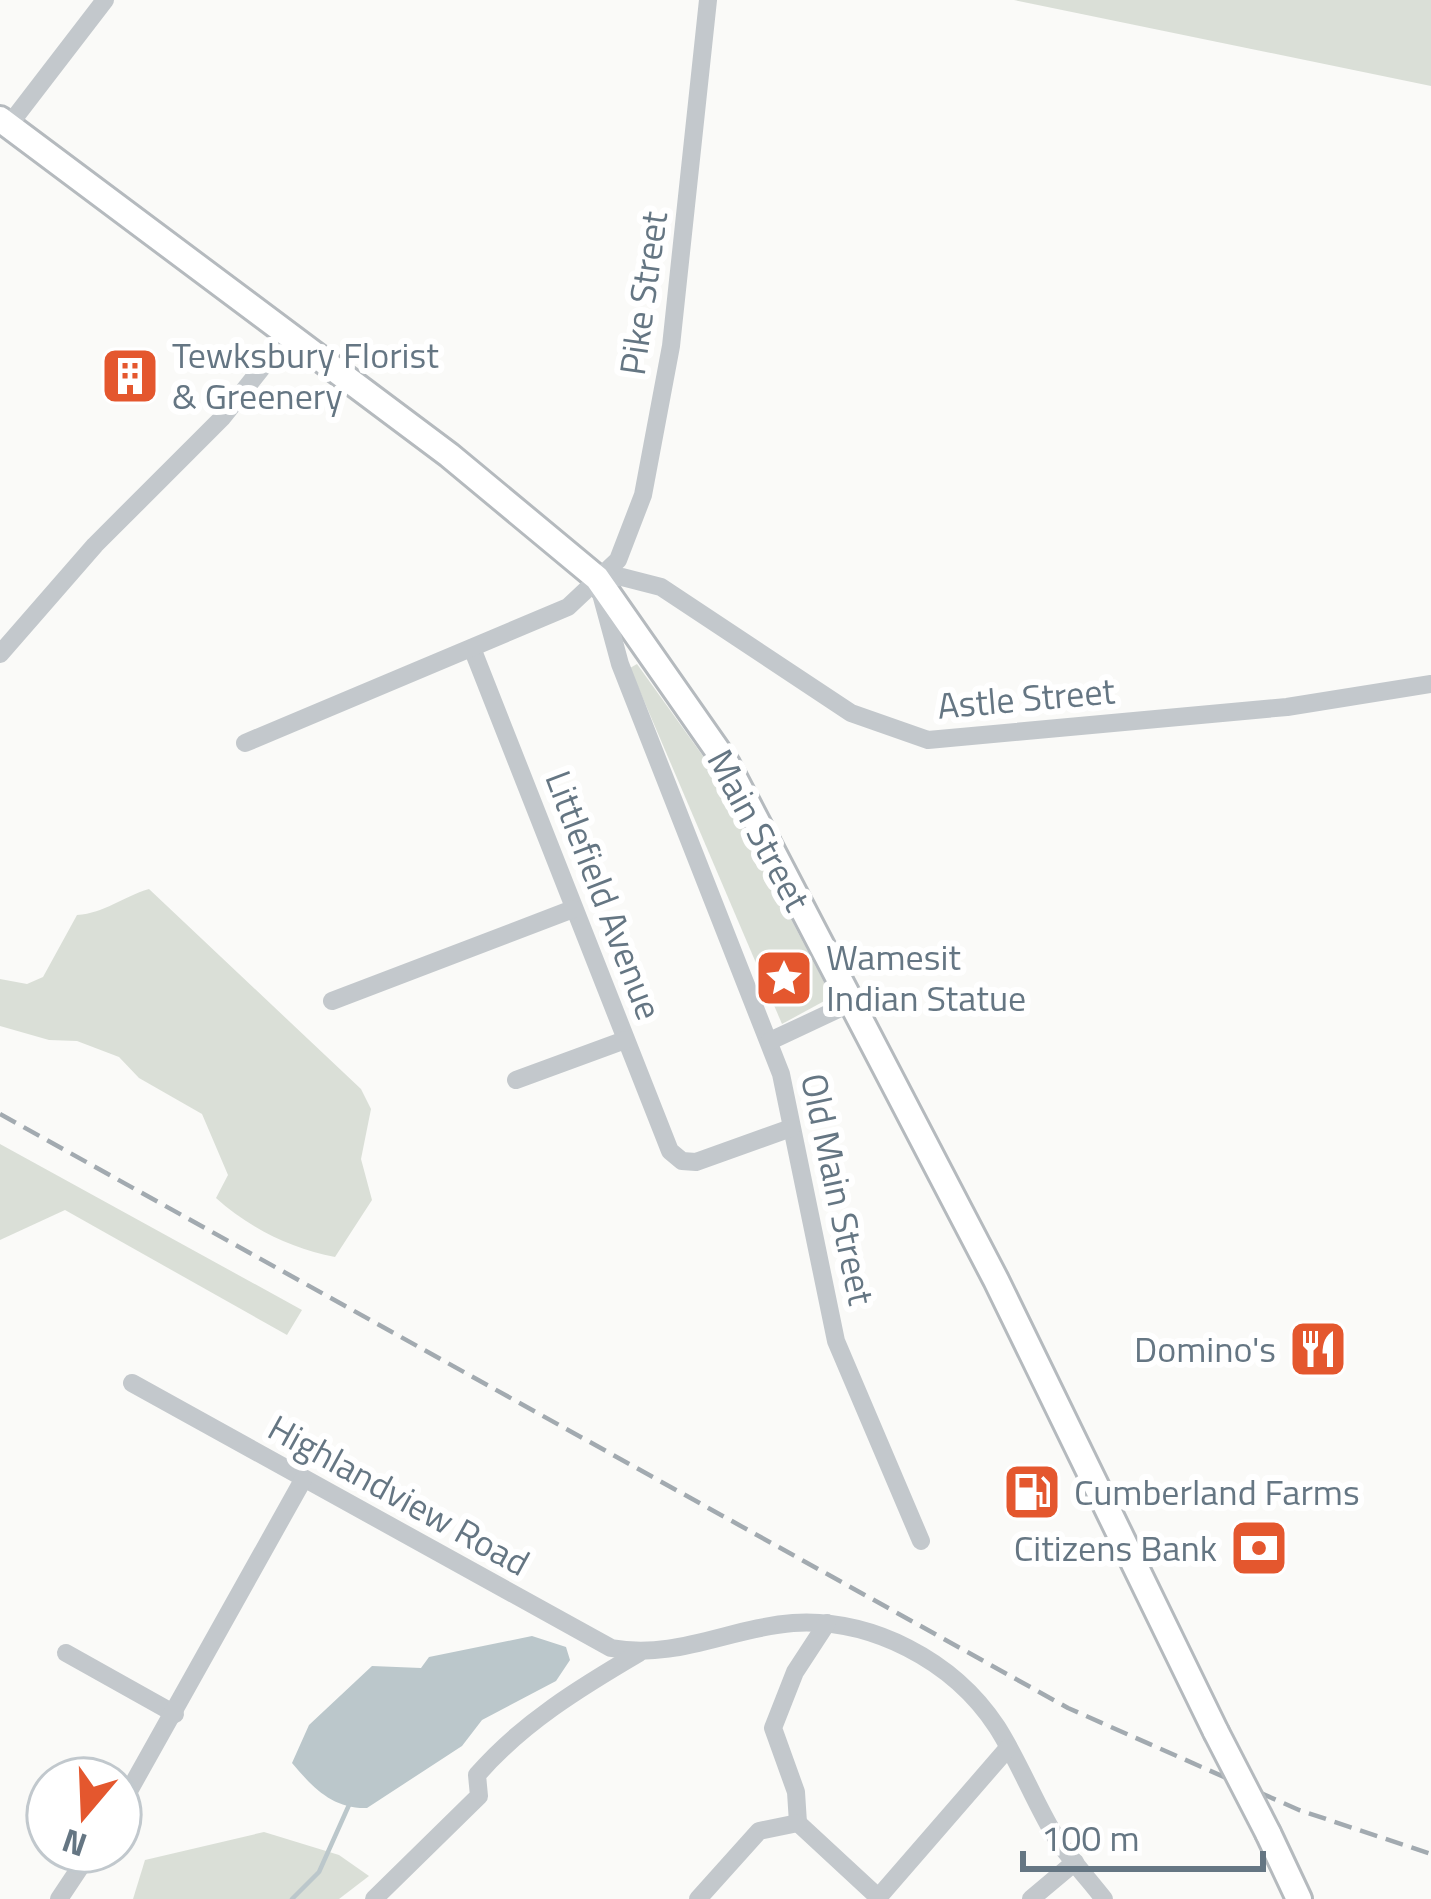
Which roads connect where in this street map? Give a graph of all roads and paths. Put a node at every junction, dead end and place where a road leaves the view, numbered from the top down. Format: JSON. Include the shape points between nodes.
{"nodes":[{"id":1,"x":105,"y":0,"type":"edge"},
{"id":2,"x":708,"y":0,"type":"edge"},
{"id":3,"x":4,"y":122,"type":"edge"},
{"id":4,"x":288,"y":335,"type":"junction"},
{"id":5,"x":597,"y":578,"type":"junction"},
{"id":6,"x":472,"y":648,"type":"junction"},
{"id":7,"x":0,"y":654,"type":"edge"},
{"id":8,"x":1431,"y":683,"type":"edge"},
{"id":9,"x":244,"y":743,"type":"dead end"},
{"id":10,"x":573,"y":908,"type":"junction"},
{"id":11,"x":332,"y":1001,"type":"dead end"},
{"id":12,"x":849,"y":1004,"type":"junction"},
{"id":13,"x":625,"y":1040,"type":"junction"},
{"id":14,"x":770,"y":1041,"type":"junction"},
{"id":15,"x":516,"y":1080,"type":"dead end"},
{"id":16,"x":791,"y":1128,"type":"junction"},
{"id":17,"x":132,"y":1383,"type":"dead end"},
{"id":18,"x":303,"y":1480,"type":"junction"},
{"id":19,"x":921,"y":1541,"type":"dead end"},
{"id":20,"x":826,"y":1623,"type":"junction"},
{"id":21,"x":66,"y":1653,"type":"dead end"},
{"id":22,"x":639,"y":1653,"type":"junction"},
{"id":23,"x":175,"y":1714,"type":"junction"},
{"id":24,"x":1008,"y":1748,"type":"junction"},
{"id":25,"x":144,"y":1766,"type":"edge"},
{"id":26,"x":798,"y":1823,"type":"junction"},
{"id":27,"x":1075,"y":1862,"type":"junction"},
{"id":28,"x":877,"y":1898,"type":"edge"},
{"id":29,"x":374,"y":1899,"type":"edge"},
{"id":30,"x":698,"y":1899,"type":"edge"},
{"id":31,"x":1031,"y":1899,"type":"edge"},
{"id":32,"x":1104,"y":1899,"type":"edge"},
{"id":33,"x":1299,"y":1899,"type":"edge"}],
"edges":[{"from":1,"to":3,"type":"street"},
{"from":2,"to":5,"type":"street","name":"Pike Street","via":[[666,377],[631,533]]},
{"from":3,"to":4,"type":"main road","name":"Main Street"},
{"from":4,"to":5,"type":"main road","name":"Main Street"},
{"from":4,"to":7,"type":"street","via":[[222,418],[95,544]]},
{"from":5,"to":6,"type":"street","name":"Pike Street","via":[[568,607]]},
{"from":5,"to":8,"type":"street","name":"Astle Street","via":[[661,587],[833,703],[918,739],[1268,709]]},
{"from":5,"to":12,"type":"main road","name":"Main Street","via":[[728,764]]},
{"from":5,"to":14,"type":"street","name":"Old Main Street","via":[[620,664]]},
{"from":6,"to":9,"type":"street","name":"Pike Street"},
{"from":6,"to":10,"type":"street","name":"Littlefield Avenue"},
{"from":10,"to":11,"type":"street"},
{"from":10,"to":13,"type":"street","name":"Littlefield Avenue"},
{"from":12,"to":14,"type":"street"},
{"from":12,"to":33,"type":"main road","name":"Main Street","bridge":true,"via":[[996,1280]]},
{"from":13,"to":15,"type":"street"},
{"from":13,"to":16,"type":"street","name":"Littlefield Avenue","via":[[682,1162]]},
{"from":14,"to":16,"type":"street","name":"Old Main Street"},
{"from":16,"to":19,"type":"street","name":"Old Main Street","via":[[836,1341]]},
{"from":17,"to":18,"type":"street","name":"Highlandview Road"},
{"from":18,"to":22,"type":"street","name":"Highlandview Road","via":[[589,1637]]},
{"from":18,"to":23,"type":"street"},
{"from":20,"to":22,"type":"street"},
{"from":20,"to":24,"type":"street","via":[[892,1636],[965,1690]]},
{"from":20,"to":26,"type":"street","via":[[772,1728],[796,1792]]},
{"from":21,"to":23,"type":"street"},
{"from":22,"to":29,"type":"street","via":[[556,1703],[491,1759],[477,1775],[479,1796]]},
{"from":23,"to":25,"type":"street"},
{"from":24,"to":27,"type":"street"},
{"from":24,"to":28,"type":"street"},
{"from":26,"to":28,"type":"street"},
{"from":26,"to":30,"type":"street","via":[[759,1831]]},
{"from":27,"to":31,"type":"street"},
{"from":27,"to":32,"type":"street"}]}
